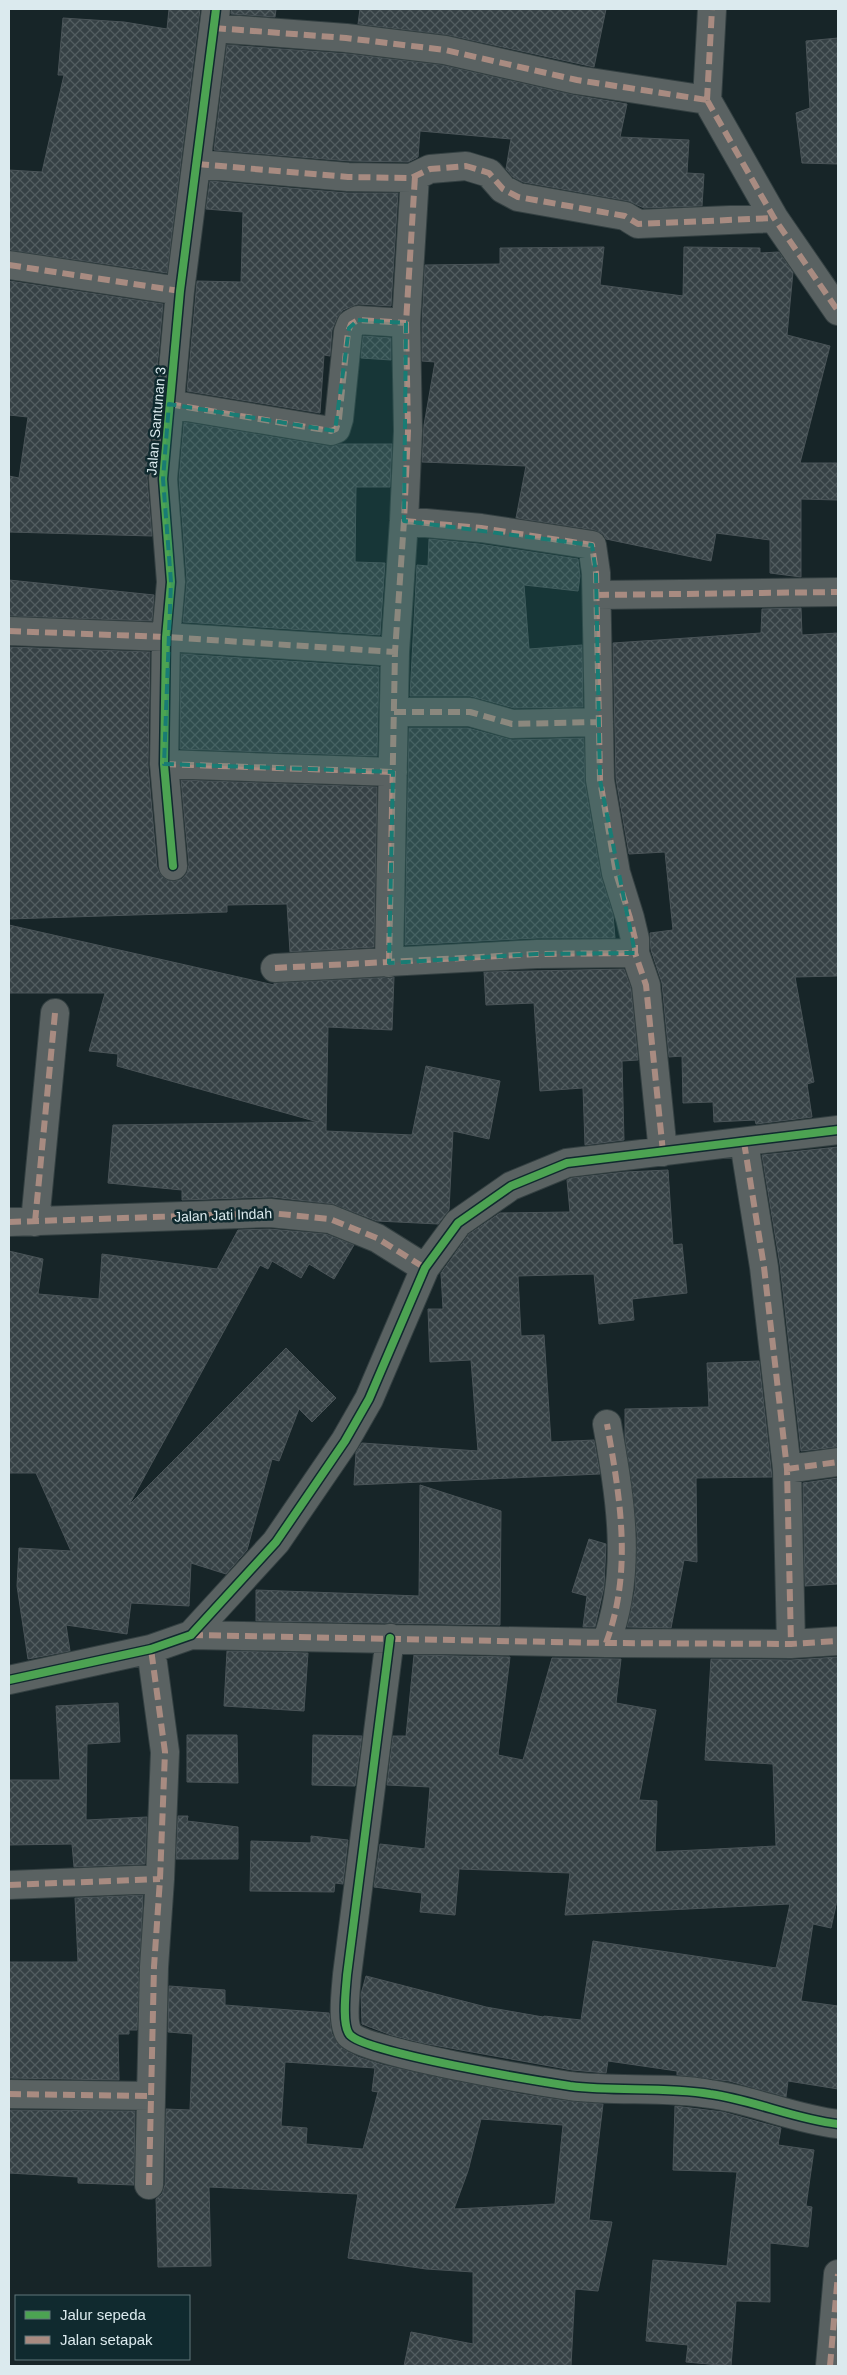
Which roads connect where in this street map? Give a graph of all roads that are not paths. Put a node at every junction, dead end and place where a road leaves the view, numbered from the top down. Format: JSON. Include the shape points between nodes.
{"nodes":[{"id":1,"x":712,"y":9,"type":"edge"},
{"id":2,"x":215,"y":18,"type":"edge"},
{"id":3,"x":707,"y":100,"type":"junction"},
{"id":4,"x":197,"y":164,"type":"junction"},
{"id":5,"x":415,"y":176,"type":"junction"},
{"id":6,"x":774,"y":218,"type":"junction"},
{"id":7,"x":9,"y":265,"type":"edge"},
{"id":8,"x":180,"y":292,"type":"junction"},
{"id":9,"x":838,"y":311,"type":"edge"},
{"id":10,"x":406,"y":323,"type":"junction"},
{"id":11,"x":169,"y":404,"type":"junction"},
{"id":12,"x":404,"y":521,"type":"junction"},
{"id":13,"x":838,"y":592,"type":"edge"},
{"id":14,"x":597,"y":595,"type":"junction"},
{"id":15,"x":9,"y":631,"type":"edge"},
{"id":16,"x":166,"y":637,"type":"junction"},
{"id":17,"x":395,"y":652,"type":"junction"},
{"id":18,"x":394,"y":712,"type":"junction"},
{"id":19,"x":599,"y":722,"type":"junction"},
{"id":20,"x":164,"y":764,"type":"junction"},
{"id":21,"x":393,"y":772,"type":"junction"},
{"id":22,"x":173,"y":866,"type":"dead end"},
{"id":23,"x":635,"y":953,"type":"junction"},
{"id":24,"x":390,"y":963,"type":"junction"},
{"id":25,"x":275,"y":968,"type":"dead end"},
{"id":26,"x":55,"y":1013,"type":"dead end"},
{"id":27,"x":838,"y":1130,"type":"edge"},
{"id":28,"x":744,"y":1142,"type":"junction"},
{"id":29,"x":662,"y":1152,"type":"junction"},
{"id":30,"x":22,"y":1222,"type":"edge"},
{"id":31,"x":424,"y":1268,"type":"junction"},
{"id":32,"x":608,"y":1424,"type":"dead end"},
{"id":33,"x":838,"y":1462,"type":"edge"},
{"id":34,"x":787,"y":1469,"type":"junction"},
{"id":35,"x":191,"y":1635,"type":"junction"},
{"id":36,"x":390,"y":1638,"type":"junction"},
{"id":37,"x":838,"y":1641,"type":"edge"},
{"id":38,"x":606,"y":1643,"type":"junction"},
{"id":39,"x":791,"y":1644,"type":"junction"},
{"id":40,"x":151,"y":1649,"type":"junction"},
{"id":41,"x":9,"y":1680,"type":"edge"},
{"id":42,"x":160,"y":1879,"type":"junction"},
{"id":43,"x":9,"y":1884,"type":"edge"},
{"id":44,"x":9,"y":2094,"type":"edge"},
{"id":45,"x":151,"y":2096,"type":"junction"},
{"id":46,"x":838,"y":2124,"type":"edge"},
{"id":47,"x":149,"y":2185,"type":"dead end"},
{"id":48,"x":838,"y":2274,"type":"edge"},
{"id":49,"x":830,"y":2366,"type":"edge"}],
"edges":[{"from":1,"to":3,"type":"street"},
{"from":2,"to":3,"type":"street","via":[[445,50],[577,80]]},
{"from":2,"to":4,"type":"street","name":"Jalan Santunan 3"},
{"from":3,"to":6,"type":"street"},
{"from":4,"to":5,"type":"street","via":[[348,176]]},
{"from":4,"to":8,"type":"street","name":"Jalan Santunan 3"},
{"from":5,"to":6,"type":"street","via":[[430,169],[466,166],[489,173],[503,189],[518,197],[625,216],[638,224]]},
{"from":5,"to":10,"type":"street"},
{"from":6,"to":9,"type":"street"},
{"from":7,"to":8,"type":"street"},
{"from":8,"to":11,"type":"street","name":"Jalan Santunan 3"},
{"from":10,"to":11,"type":"street","via":[[358,320],[351,324],[339,418],[336,429],[331,431]]},
{"from":10,"to":12,"type":"street","via":[[408,431]]},
{"from":11,"to":16,"type":"street","name":"Jalan Santunan 3","via":[[163,479],[171,582]]},
{"from":12,"to":14,"type":"street","via":[[481,528],[592,545]]},
{"from":12,"to":17,"type":"street"},
{"from":13,"to":14,"type":"street"},
{"from":14,"to":19,"type":"street"},
{"from":15,"to":16,"type":"street"},
{"from":16,"to":17,"type":"street"},
{"from":16,"to":20,"type":"street","name":"Jalan Santunan 3"},
{"from":17,"to":18,"type":"street"},
{"from":18,"to":19,"type":"street","via":[[470,712],[512,724]]},
{"from":18,"to":21,"type":"street"},
{"from":19,"to":23,"type":"street","via":[[600,780],[616,873],[635,939]]},
{"from":20,"to":21,"type":"street"},
{"from":20,"to":22,"type":"street","name":"Jalan Santunan 3"},
{"from":21,"to":24,"type":"street"},
{"from":23,"to":24,"type":"street","via":[[537,954]]},
{"from":23,"to":29,"type":"street","via":[[646,985]]},
{"from":24,"to":25,"type":"street"},
{"from":26,"to":30,"type":"street"},
{"from":27,"to":28,"type":"street"},
{"from":28,"to":29,"type":"street"},
{"from":28,"to":34,"type":"street","via":[[764,1267]]},
{"from":29,"to":31,"type":"street","via":[[567,1164],[511,1186],[458,1223]]},
{"from":30,"to":31,"type":"street","name":"Jalan Jati Indah","via":[[270,1213],[330,1219],[377,1238]]},
{"from":31,"to":35,"type":"street","via":[[369,1399],[345,1442],[276,1542]]},
{"from":32,"to":38,"type":"street","via":[[620,1496],[623,1569]]},
{"from":33,"to":34,"type":"street"},
{"from":34,"to":39,"type":"street"},
{"from":35,"to":36,"type":"street"},
{"from":35,"to":40,"type":"street"},
{"from":36,"to":38,"type":"street"},
{"from":36,"to":46,"type":"street","via":[[347,1975],[345,2022],[349,2034],[361,2042],[439,2062],[570,2086],[710,2094],[744,2100],[810,2121]]},
{"from":37,"to":39,"type":"street"},
{"from":38,"to":39,"type":"street"},
{"from":40,"to":41,"type":"street"},
{"from":40,"to":42,"type":"street","via":[[164,1752]]},
{"from":42,"to":43,"type":"street"},
{"from":42,"to":45,"type":"street"},
{"from":44,"to":45,"type":"street"},
{"from":45,"to":47,"type":"street"},
{"from":48,"to":49,"type":"street"}]}
